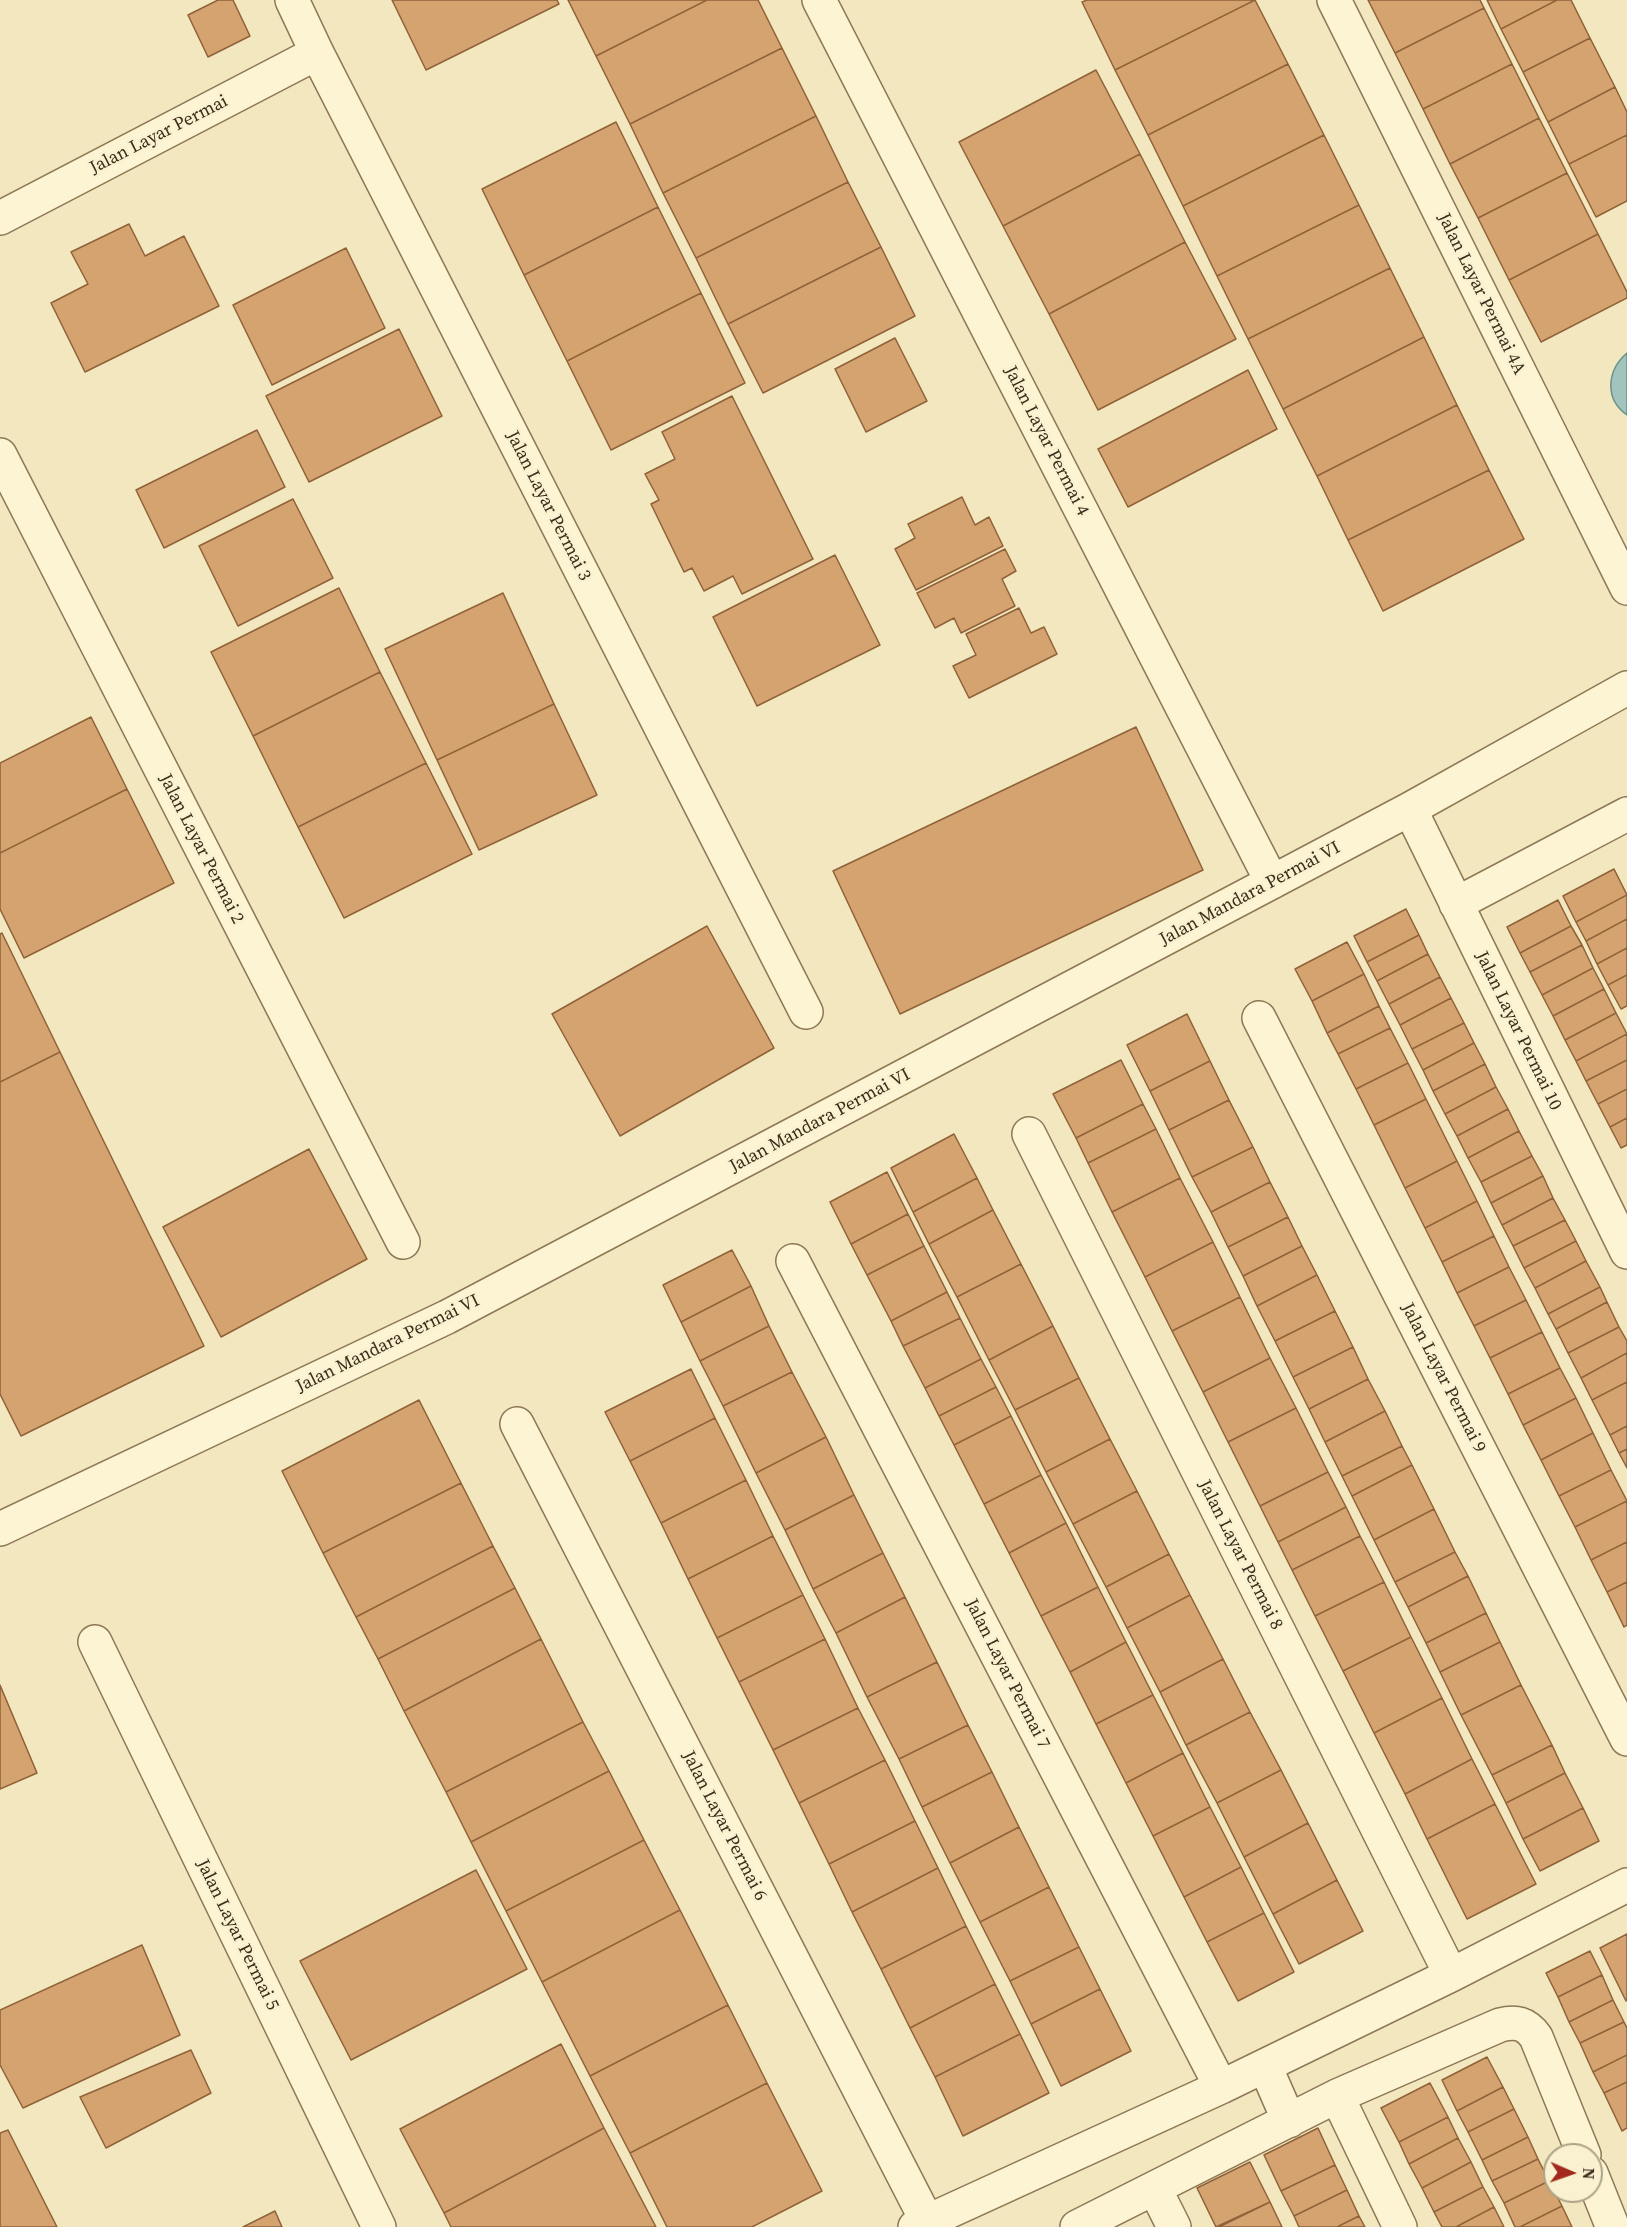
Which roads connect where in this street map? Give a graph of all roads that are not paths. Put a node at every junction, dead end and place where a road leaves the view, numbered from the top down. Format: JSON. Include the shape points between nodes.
{"nodes":[{"id":1,"x":292,"y":0,"type":"edge"},
{"id":2,"x":819,"y":0,"type":"edge"},
{"id":3,"x":1334,"y":0,"type":"edge"},
{"id":4,"x":317,"y":53,"type":"junction"},
{"id":5,"x":0,"y":218,"type":"edge"},
{"id":6,"x":0,"y":455,"type":"edge"},
{"id":7,"x":1627,"y":588,"type":"edge"},
{"id":8,"x":1627,"y":688,"type":"edge"},
{"id":9,"x":1410,"y":809,"type":"junction"},
{"id":10,"x":1627,"y":814,"type":"edge"},
{"id":11,"x":1272,"y":882,"type":"junction"},
{"id":12,"x":1456,"y":904,"type":"junction"},
{"id":13,"x":806,"y":1012,"type":"dead end"},
{"id":14,"x":1259,"y":1018,"type":"dead end"},
{"id":15,"x":1029,"y":1134,"type":"dead end"},
{"id":16,"x":403,"y":1242,"type":"dead end"},
{"id":17,"x":1627,"y":1252,"type":"edge"},
{"id":18,"x":793,"y":1261,"type":"dead end"},
{"id":19,"x":517,"y":1424,"type":"dead end"},
{"id":20,"x":0,"y":1529,"type":"edge"},
{"id":21,"x":95,"y":1642,"type":"dead end"},
{"id":22,"x":1627,"y":1739,"type":"edge"},
{"id":23,"x":1627,"y":1886,"type":"edge"},
{"id":24,"x":1451,"y":1975,"type":"junction"},
{"id":25,"x":1265,"y":2066,"type":"junction"},
{"id":26,"x":1221,"y":2087,"type":"junction"},
{"id":27,"x":1337,"y":2096,"type":"junction"},
{"id":28,"x":1288,"y":2121,"type":"junction"},
{"id":29,"x":1579,"y":2143,"type":"edge"},
{"id":30,"x":1155,"y":2188,"type":"junction"},
{"id":31,"x":1603,"y":2203,"type":"edge"},
{"id":32,"x":1611,"y":2223,"type":"dead end"},
{"id":33,"x":924,"y":2225,"type":"edge"},
{"id":34,"x":379,"y":2227,"type":"edge"},
{"id":35,"x":1077,"y":2227,"type":"edge"},
{"id":36,"x":1174,"y":2227,"type":"edge"},
{"id":37,"x":1400,"y":2227,"type":"edge"}],
"edges":[{"from":1,"to":4,"type":"street","name":"Jalan Layar Permai 3"},
{"from":2,"to":11,"type":"street","name":"Jalan Layar Permai 4"},
{"from":3,"to":7,"type":"street","name":"Jalan Layar Permai 4A"},
{"from":4,"to":5,"type":"street","name":"Jalan Layar Permai"},
{"from":4,"to":13,"type":"street","name":"Jalan Layar Permai 3"},
{"from":6,"to":16,"type":"street","name":"Jalan Layar Permai 2"},
{"from":8,"to":9,"type":"street","name":"Jalan Mandara Permai VI"},
{"from":9,"to":11,"type":"street","name":"Jalan Mandara Permai VI"},
{"from":9,"to":12,"type":"street","name":"Jalan Layar Permai 10"},
{"from":10,"to":12,"type":"street"},
{"from":11,"to":20,"type":"street","name":"Jalan Mandara Permai VI","via":[[447,1317]]},
{"from":12,"to":17,"type":"street","name":"Jalan Layar Permai 10"},
{"from":14,"to":22,"type":"street","name":"Jalan Layar Permai 9"},
{"from":15,"to":24,"type":"street","name":"Jalan Layar Permai 8"},
{"from":18,"to":26,"type":"street","name":"Jalan Layar Permai 7"},
{"from":19,"to":33,"type":"street","name":"Jalan Layar Permai 6"},
{"from":21,"to":34,"type":"street","name":"Jalan Layar Permai 5"},
{"from":23,"to":24,"type":"street"},
{"from":24,"to":25,"type":"street"},
{"from":25,"to":26,"type":"street"},
{"from":25,"to":28,"type":"street"},
{"from":26,"to":33,"type":"street"},
{"from":27,"to":28,"type":"street"},
{"from":27,"to":29,"type":"street","via":[[1512,2022],[1522,2024],[1536,2037]]},
{"from":27,"to":37,"type":"street"},
{"from":28,"to":30,"type":"street"},
{"from":30,"to":35,"type":"street"},
{"from":30,"to":36,"type":"street"},
{"from":31,"to":32,"type":"street"}]}
